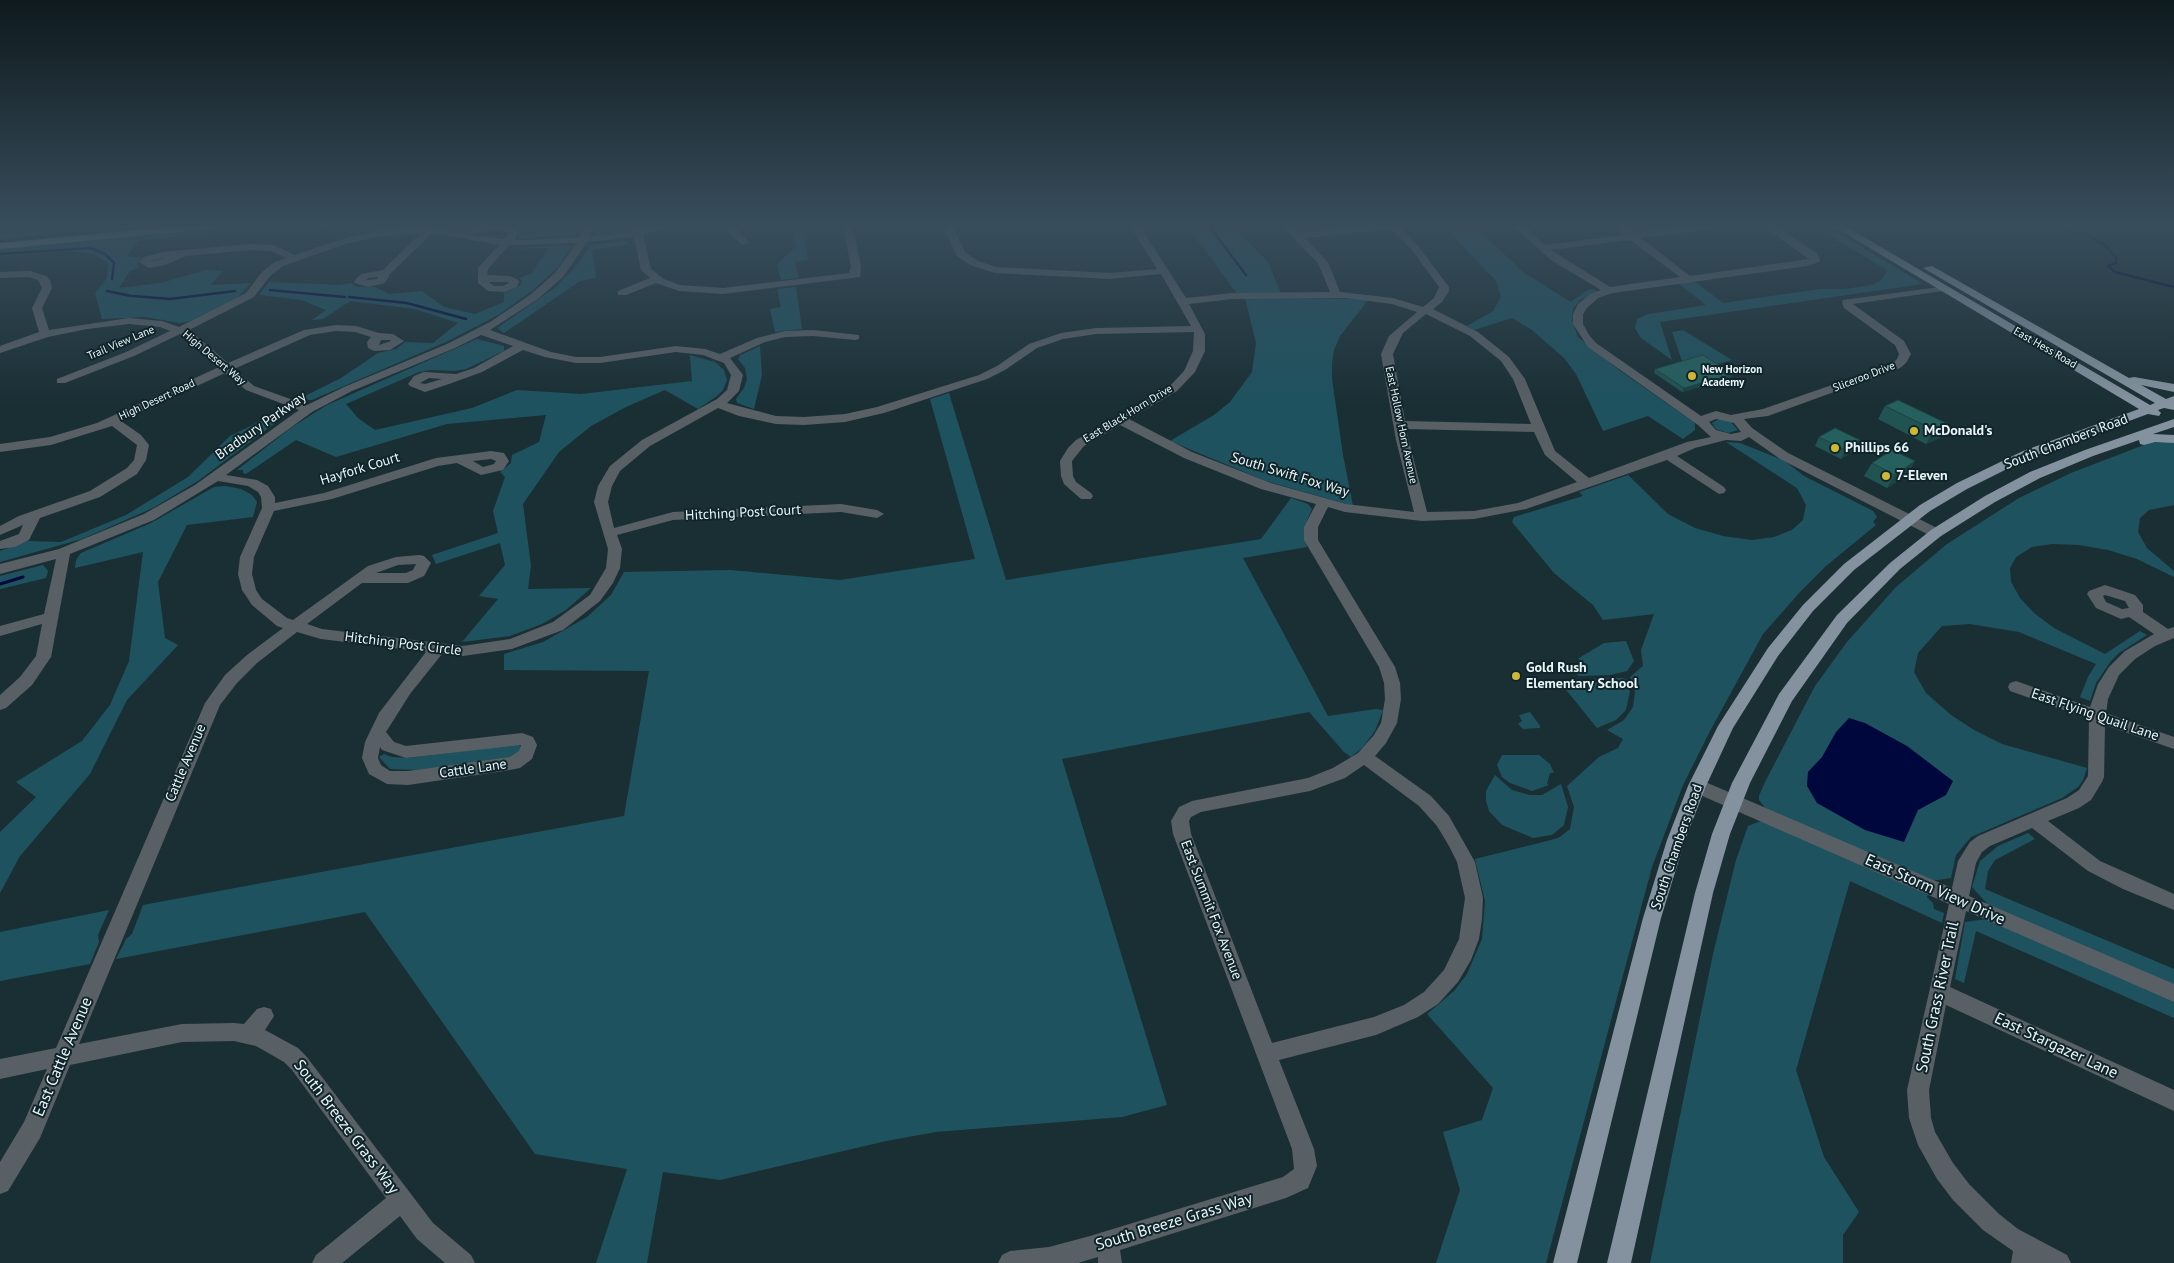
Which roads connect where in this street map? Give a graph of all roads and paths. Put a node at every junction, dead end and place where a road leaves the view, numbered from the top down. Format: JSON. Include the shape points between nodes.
{"nodes":[{"id":1,"x":46,"y":285,"type":"edge"},
{"id":2,"x":257,"y":285,"type":"edge"},
{"id":3,"x":548,"y":285,"type":"edge"},
{"id":4,"x":642,"y":285,"type":"edge"},
{"id":5,"x":674,"y":285,"type":"edge"},
{"id":6,"x":774,"y":285,"type":"edge"},
{"id":7,"x":1173,"y":285,"type":"edge"},
{"id":8,"x":1332,"y":285,"type":"edge"},
{"id":9,"x":1443,"y":285,"type":"edge"},
{"id":10,"x":1600,"y":285,"type":"edge"},
{"id":11,"x":1645,"y":285,"type":"edge"},
{"id":12,"x":1938,"y":285,"type":"edge"},
{"id":13,"x":1959,"y":285,"type":"edge"},
{"id":14,"x":1943,"y":288,"type":"junction"},
{"id":15,"x":1608,"y":290,"type":"junction"},
{"id":16,"x":622,"y":293,"type":"dead end"},
{"id":17,"x":1336,"y":295,"type":"junction"},
{"id":18,"x":1183,"y":301,"type":"junction"},
{"id":19,"x":1425,"y":309,"type":"junction"},
{"id":20,"x":1198,"y":329,"type":"junction"},
{"id":21,"x":181,"y":330,"type":"junction"},
{"id":22,"x":480,"y":331,"type":"junction"},
{"id":23,"x":45,"y":334,"type":"junction"},
{"id":24,"x":378,"y":336,"type":"dead end"},
{"id":25,"x":855,"y":337,"type":"dead end"},
{"id":26,"x":522,"y":346,"type":"junction"},
{"id":27,"x":0,"y":350,"type":"edge"},
{"id":28,"x":723,"y":357,"type":"junction"},
{"id":29,"x":226,"y":368,"type":"junction"},
{"id":30,"x":2105,"y":370,"type":"junction"},
{"id":31,"x":456,"y":377,"type":"dead end"},
{"id":32,"x":62,"y":380,"type":"dead end"},
{"id":33,"x":2174,"y":388,"type":"edge"},
{"id":34,"x":718,"y":404,"type":"junction"},
{"id":35,"x":2165,"y":406,"type":"edge"},
{"id":36,"x":308,"y":409,"type":"junction"},
{"id":37,"x":1764,"y":412,"type":"junction"},
{"id":38,"x":1733,"y":418,"type":"junction"},
{"id":39,"x":1121,"y":420,"type":"junction"},
{"id":40,"x":113,"y":421,"type":"junction"},
{"id":41,"x":1706,"y":421,"type":"junction"},
{"id":42,"x":2174,"y":423,"type":"edge"},
{"id":43,"x":1399,"y":425,"type":"junction"},
{"id":44,"x":1539,"y":428,"type":"junction"},
{"id":45,"x":1746,"y":428,"type":"junction"},
{"id":46,"x":1728,"y":438,"type":"junction"},
{"id":47,"x":2174,"y":439,"type":"edge"},
{"id":48,"x":1691,"y":445,"type":"junction"},
{"id":49,"x":0,"y":448,"type":"edge"},
{"id":50,"x":1668,"y":455,"type":"junction"},
{"id":51,"x":1784,"y":456,"type":"junction"},
{"id":52,"x":461,"y":460,"type":"dead end"},
{"id":53,"x":216,"y":477,"type":"junction"},
{"id":54,"x":1587,"y":483,"type":"junction"},
{"id":55,"x":2016,"y":485,"type":"junction"},
{"id":56,"x":1719,"y":490,"type":"dead end"},
{"id":57,"x":1086,"y":496,"type":"dead end"},
{"id":58,"x":1323,"y":504,"type":"junction"},
{"id":59,"x":269,"y":508,"type":"junction"},
{"id":60,"x":877,"y":514,"type":"dead end"},
{"id":61,"x":1422,"y":516,"type":"junction"},
{"id":62,"x":34,"y":517,"type":"junction"},
{"id":63,"x":1909,"y":519,"type":"junction"},
{"id":64,"x":0,"y":531,"type":"edge"},
{"id":65,"x":1936,"y":532,"type":"junction"},
{"id":66,"x":610,"y":533,"type":"junction"},
{"id":67,"x":0,"y":545,"type":"edge"},
{"id":68,"x":64,"y":552,"type":"junction"},
{"id":69,"x":0,"y":569,"type":"edge"},
{"id":70,"x":362,"y":578,"type":"dead end"},
{"id":71,"x":2133,"y":613,"type":"dead end"},
{"id":72,"x":51,"y":618,"type":"junction"},
{"id":73,"x":294,"y":627,"type":"junction"},
{"id":74,"x":0,"y":631,"type":"edge"},
{"id":75,"x":2170,"y":634,"type":"edge"},
{"id":76,"x":437,"y":649,"type":"junction"},
{"id":77,"x":2016,"y":688,"type":"dead end"},
{"id":78,"x":0,"y":704,"type":"edge"},
{"id":79,"x":2097,"y":716,"type":"junction"},
{"id":80,"x":378,"y":733,"type":"junction"},
{"id":81,"x":2174,"y":743,"type":"edge"},
{"id":82,"x":1364,"y":757,"type":"junction"},
{"id":83,"x":1697,"y":786,"type":"junction"},
{"id":84,"x":1734,"y":802,"type":"junction"},
{"id":85,"x":2034,"y":820,"type":"junction"},
{"id":86,"x":1958,"y":899,"type":"junction"},
{"id":87,"x":2174,"y":902,"type":"edge"},
{"id":88,"x":118,"y":927,"type":"joint"},
{"id":89,"x":1938,"y":991,"type":"junction"},
{"id":90,"x":2174,"y":993,"type":"edge"},
{"id":91,"x":264,"y":1016,"type":"dead end"},
{"id":92,"x":249,"y":1034,"type":"junction"},
{"id":93,"x":1266,"y":1054,"type":"junction"},
{"id":94,"x":63,"y":1057,"type":"junction"},
{"id":95,"x":0,"y":1069,"type":"edge"},
{"id":96,"x":2174,"y":1101,"type":"edge"},
{"id":97,"x":1310,"y":1176,"type":"joint"},
{"id":98,"x":0,"y":1183,"type":"edge"},
{"id":99,"x":401,"y":1200,"type":"junction"},
{"id":100,"x":1109,"y":1253,"type":"edge"},
{"id":101,"x":2024,"y":1254,"type":"edge"},
{"id":102,"x":324,"y":1263,"type":"edge"},
{"id":103,"x":463,"y":1263,"type":"edge"},
{"id":104,"x":1010,"y":1263,"type":"edge"},
{"id":105,"x":1565,"y":1263,"type":"edge"},
{"id":106,"x":1619,"y":1263,"type":"edge"},
{"id":107,"x":2058,"y":1263,"type":"edge"}],
"edges":[{"from":1,"to":23,"type":"street","via":[[37,308]]},
{"from":2,"to":21,"type":"street","name":"Trail View Lane","via":[[246,298]]},
{"from":3,"to":22,"type":"street","name":"Bradbury Parkway","via":[[517,310]]},
{"from":4,"to":16,"type":"street"},
{"from":5,"to":6,"type":"street","via":[[717,292]]},
{"from":7,"to":18,"type":"street","name":"East Black Horn Drive"},
{"from":8,"to":17,"type":"street"},
{"from":9,"to":19,"type":"street","name":"East Hollow Horn Avenue","via":[[1444,292]]},
{"from":10,"to":15,"type":"street"},
{"from":11,"to":15,"type":"street"},
{"from":12,"to":14,"type":"main road","name":"East Hess Road"},
{"from":13,"to":30,"type":"main road","name":"East Hess Road"},
{"from":14,"to":35,"type":"main road","name":"East Hess Road"},
{"from":14,"to":37,"type":"street","name":"Sliceroo Drive","via":[[1847,302],[1848,306],[1900,343],[1905,354],[1902,361],[1885,371]]},
{"from":15,"to":41,"type":"street","via":[[1582,306],[1577,318],[1582,333],[1612,361]]},
{"from":17,"to":18,"type":"street","via":[[1232,296]]},
{"from":17,"to":19,"type":"street","via":[[1379,298]]},
{"from":18,"to":20,"type":"street","name":"East Black Horn Drive"},
{"from":19,"to":43,"type":"street","name":"East Hollow Horn Avenue","via":[[1398,331],[1388,351]]},
{"from":19,"to":44,"type":"street","via":[[1474,334],[1501,354],[1519,379]]},
{"from":20,"to":34,"type":"street","via":[[1096,330],[1061,336],[1033,346],[990,374],[872,412],[825,420],[765,418]]},
{"from":20,"to":39,"type":"street","name":"East Black Horn Drive","via":[[1199,351],[1189,372],[1169,392]]},
{"from":21,"to":23,"type":"street","name":"High Desert Way","via":[[157,323],[124,322]]},
{"from":21,"to":29,"type":"street","name":"High Desert Way"},
{"from":21,"to":32,"type":"street","name":"Trail View Lane"},
{"from":22,"to":26,"type":"street"},
{"from":22,"to":36,"type":"street","name":"Bradbury Parkway"},
{"from":23,"to":27,"type":"street","name":"High Desert Way"},
{"from":24,"to":29,"type":"street","name":"High Desert Road","via":[[350,328],[307,330]]},
{"from":25,"to":28,"type":"street","via":[[785,334],[761,340]]},
{"from":26,"to":28,"type":"street","via":[[576,360],[600,360],[676,349]]},
{"from":26,"to":31,"type":"street","via":[[478,370]]},
{"from":28,"to":34,"type":"street","name":"Hitching Post Circle","via":[[734,367],[737,379],[732,391]]},
{"from":29,"to":36,"type":"street","name":"High Desert Way","via":[[260,393]]},
{"from":29,"to":40,"type":"street","name":"High Desert Road"},
{"from":30,"to":33,"type":"main road","via":[[2152,385]]},
{"from":30,"to":35,"type":"main road","name":"East Hess Road"},
{"from":34,"to":66,"type":"street","name":"Hitching Post Circle","via":[[646,443],[615,469],[605,486],[601,502]]},
{"from":35,"to":42,"type":"main road","name":"East Hess Road"},
{"from":35,"to":63,"type":"main road","name":"South Chambers Road","via":[[2026,454],[1962,486]]},
{"from":36,"to":53,"type":"street","name":"Bradbury Parkway"},
{"from":37,"to":38,"type":"street","name":"Sliceroo Drive"},
{"from":37,"to":45,"type":"street","name":"Sliceroo Drive"},
{"from":38,"to":41,"type":"street"},
{"from":38,"to":45,"type":"street"},
{"from":39,"to":57,"type":"street","name":"East Black Horn Drive","via":[[1080,443],[1068,458],[1069,480]]},
{"from":39,"to":58,"type":"street","name":"South Swift Fox Way","via":[[1220,469]]},
{"from":40,"to":49,"type":"street","name":"High Desert Road","via":[[61,438]]},
{"from":40,"to":62,"type":"street","via":[[143,445],[136,466],[119,481],[95,494]]},
{"from":41,"to":46,"type":"street","via":[[1712,433]]},
{"from":41,"to":48,"type":"street"},
{"from":42,"to":55,"type":"main road","name":"South Chambers Road","via":[[2082,456]]},
{"from":43,"to":44,"type":"street"},
{"from":43,"to":61,"type":"street","name":"East Hollow Horn Avenue"},
{"from":44,"to":54,"type":"street","via":[[1551,454]]},
{"from":45,"to":46,"type":"street","name":"Sliceroo Drive","via":[[1741,437]]},
{"from":45,"to":51,"type":"street"},
{"from":46,"to":48,"type":"street","name":"South Swift Fox Way"},
{"from":46,"to":51,"type":"street"},
{"from":47,"to":55,"type":"main road","via":[[2149,440],[2075,467],[2041,484]]},
{"from":48,"to":50,"type":"street","name":"South Swift Fox Way"},
{"from":50,"to":54,"type":"street","name":"South Swift Fox Way"},
{"from":50,"to":56,"type":"street"},
{"from":51,"to":63,"type":"street"},
{"from":52,"to":59,"type":"street","name":"Hayfork Court","via":[[429,464],[327,496]]},
{"from":53,"to":59,"type":"street","via":[[258,486],[268,496]]},
{"from":53,"to":68,"type":"street","name":"Bradbury Parkway","via":[[149,517]]},
{"from":54,"to":61,"type":"street","name":"South Swift Fox Way","via":[[1501,510],[1461,516]]},
{"from":55,"to":65,"type":"main road","name":"South Chambers Road"},
{"from":58,"to":61,"type":"street","name":"South Swift Fox Way","via":[[1372,513]]},
{"from":58,"to":82,"type":"street","name":"East Summit Fox Avenue","via":[[1311,527],[1312,544],[1383,660],[1392,683],[1393,707],[1389,723]]},
{"from":59,"to":73,"type":"street","name":"Hitching Post Circle","via":[[247,556],[247,582],[262,608]]},
{"from":60,"to":66,"type":"street","name":"Hitching Post Court","via":[[850,508],[830,508],[673,516]]},
{"from":62,"to":64,"type":"street"},
{"from":62,"to":67,"type":"street","via":[[24,537]]},
{"from":63,"to":65,"type":"street"},
{"from":63,"to":83,"type":"main road","name":"South Chambers Road","via":[[1849,567],[1788,632],[1738,704]]},
{"from":65,"to":84,"type":"main road","name":"South Chambers Road","via":[[1894,566],[1832,630],[1763,736]]},
{"from":66,"to":76,"type":"street","name":"Hitching Post Circle","via":[[616,555],[610,575],[594,598],[574,616],[546,632],[512,644],[471,651]]},
{"from":68,"to":69,"type":"street","name":"Bradbury Parkway"},
{"from":68,"to":72,"type":"street"},
{"from":70,"to":73,"type":"street","name":"Cattle Avenue"},
{"from":71,"to":75,"type":"street"},
{"from":72,"to":74,"type":"street"},
{"from":72,"to":78,"type":"street","via":[[39,665],[20,688]]},
{"from":73,"to":76,"type":"street","name":"Hitching Post Circle","via":[[335,636]]},
{"from":73,"to":88,"type":"street","name":"Cattle Avenue","via":[[240,669],[213,703]]},
{"from":75,"to":79,"type":"street","name":"South Grass River Trail","via":[[2138,649],[2114,671],[2102,692]]},
{"from":76,"to":80,"type":"street","name":"Cattle Lane","via":[[396,700]]},
{"from":77,"to":79,"type":"street","name":"East Flying Quail Lane"},
{"from":79,"to":81,"type":"street","name":"East Flying Quail Lane"},
{"from":79,"to":85,"type":"street","name":"South Grass River Trail","via":[[2098,764],[2094,782],[2078,801]]},
{"from":80,"to":80,"type":"street","name":"Cattle Lane","via":[[370,752],[371,764],[380,774],[396,778],[504,766],[521,760],[528,750],[527,740],[514,738],[398,751],[388,746]]},
{"from":82,"to":93,"type":"street","name":"East Summit Fox Avenue","via":[[1346,770],[1322,780],[1176,813]]},
{"from":82,"to":93,"type":"street","via":[[1425,801],[1456,842],[1466,862],[1474,898],[1469,940],[1451,976],[1430,998],[1411,1011],[1376,1026]]},
{"from":83,"to":84,"type":"street","name":"East Storm View Drive"},
{"from":83,"to":105,"type":"main road","name":"South Chambers Road","via":[[1652,918]]},
{"from":84,"to":86,"type":"street","name":"East Storm View Drive"},
{"from":84,"to":106,"type":"main road","name":"South Chambers Road","via":[[1721,834],[1695,927]]},
{"from":85,"to":86,"type":"street","name":"South Grass River Trail","via":[[1976,847],[1967,861]]},
{"from":85,"to":87,"type":"street","via":[[2094,866]]},
{"from":86,"to":89,"type":"street","name":"South Grass River Trail"},
{"from":86,"to":90,"type":"street","name":"East Storm View Drive"},
{"from":88,"to":94,"type":"street","name":"East Cattle Avenue"},
{"from":89,"to":96,"type":"street","name":"East Stargazer Lane"},
{"from":89,"to":101,"type":"street","name":"South Grass River Trail","via":[[1918,1090],[1922,1127],[1945,1171],[1970,1202]]},
{"from":91,"to":92,"type":"street"},
{"from":92,"to":94,"type":"street","name":"South Breeze Grass Way","via":[[217,1031],[182,1033]]},
{"from":92,"to":99,"type":"street","name":"South Breeze Grass Way","via":[[278,1046],[299,1063]]},
{"from":93,"to":97,"type":"street","name":"East Summit Fox Avenue","via":[[1303,1149]]},
{"from":94,"to":95,"type":"street","name":"South Breeze Grass Way"},
{"from":94,"to":98,"type":"street","name":"East Cattle Avenue","via":[[28,1137]]},
{"from":97,"to":100,"type":"street","name":"South Breeze Grass Way"},
{"from":99,"to":102,"type":"street"},
{"from":99,"to":103,"type":"street","name":"South Breeze Grass Way","via":[[425,1231]]},
{"from":100,"to":104,"type":"street","name":"South Breeze Grass Way"},
{"from":101,"to":107,"type":"street","name":"South Grass River Trail"}]}
